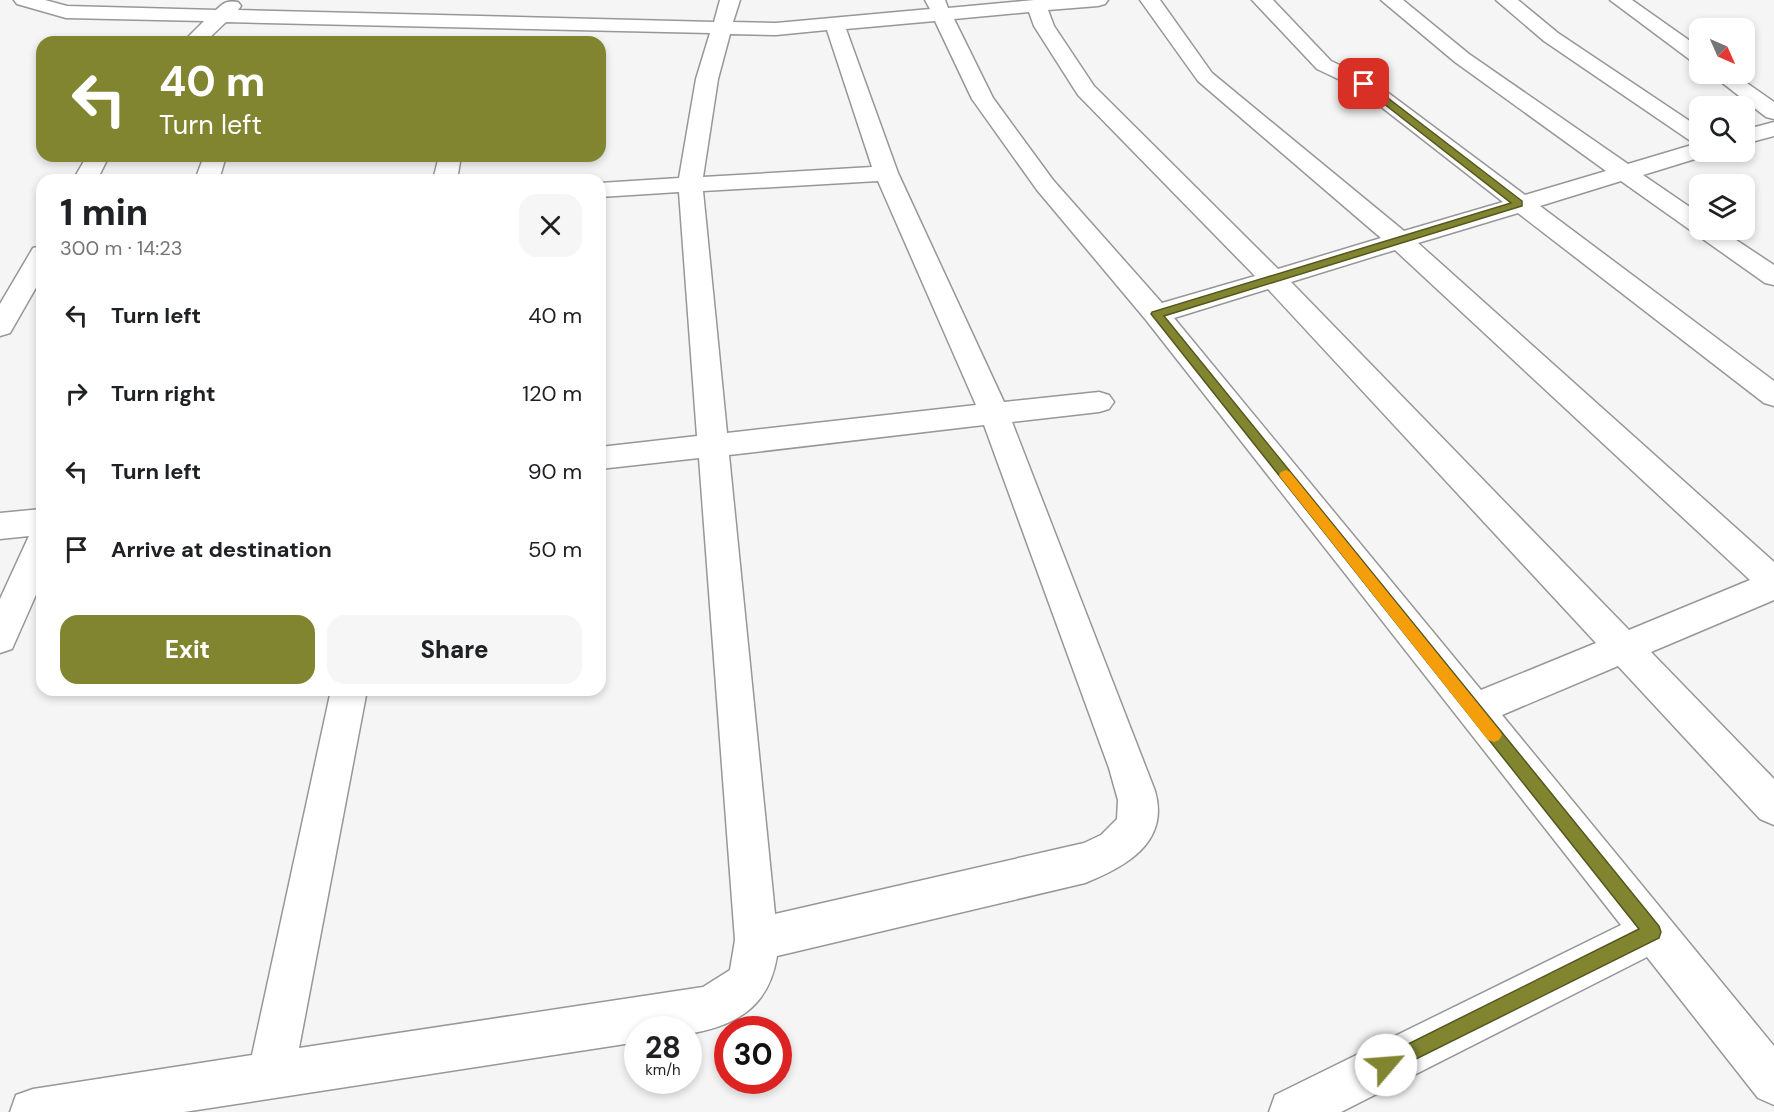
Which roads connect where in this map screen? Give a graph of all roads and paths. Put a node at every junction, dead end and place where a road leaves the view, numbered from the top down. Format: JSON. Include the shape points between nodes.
{"nodes":[{"id":1,"x":24,"y":0,"type":"edge"},
{"id":2,"x":237,"y":0,"type":"edge"},
{"id":3,"x":329,"y":0,"type":"edge"},
{"id":4,"x":422,"y":0,"type":"edge"},
{"id":5,"x":1098,"y":0,"type":"edge"},
{"id":6,"x":1150,"y":0,"type":"edge"},
{"id":7,"x":1262,"y":0,"type":"edge"},
{"id":8,"x":1392,"y":0,"type":"edge"},
{"id":9,"x":1506,"y":0,"type":"edge"},
{"id":10,"x":1645,"y":0,"type":"edge"},
{"id":11,"x":1622,"y":1,"type":"edge"},
{"id":12,"x":56,"y":3,"type":"edge"},
{"id":13,"x":1037,"y":6,"type":"junction"},
{"id":14,"x":938,"y":8,"type":"edge"},
{"id":15,"x":521,"y":14,"type":"junction"},
{"id":16,"x":726,"y":14,"type":"edge"},
{"id":17,"x":223,"y":15,"type":"junction"},
{"id":18,"x":314,"y":17,"type":"junction"},
{"id":19,"x":407,"y":19,"type":"junction"},
{"id":20,"x":835,"y":24,"type":"junction"},
{"id":21,"x":299,"y":34,"type":"dead end"},
{"id":22,"x":200,"y":36,"type":"edge"},
{"id":23,"x":507,"y":36,"type":"edge"},
{"id":24,"x":1689,"y":50,"type":"edge"},
{"id":25,"x":1735,"y":84,"type":"edge"},
{"id":26,"x":1774,"y":112,"type":"edge"},
{"id":27,"x":1774,"y":129,"type":"edge"},
{"id":28,"x":1689,"y":131,"type":"edge"},
{"id":29,"x":1755,"y":134,"type":"edge"},
{"id":30,"x":1689,"y":153,"type":"edge"},
{"id":31,"x":886,"y":173,"type":"junction"},
{"id":32,"x":1622,"y":173,"type":"junction"},
{"id":33,"x":690,"y":184,"type":"junction"},
{"id":34,"x":606,"y":190,"type":"edge"},
{"id":35,"x":1519,"y":204,"type":"junction"},
{"id":36,"x":1689,"y":219,"type":"edge"},
{"id":37,"x":1399,"y":240,"type":"junction"},
{"id":38,"x":1720,"y":240,"type":"edge"},
{"id":39,"x":36,"y":262,"type":"edge"},
{"id":40,"x":1774,"y":277,"type":"edge"},
{"id":41,"x":1272,"y":278,"type":"junction"},
{"id":42,"x":9,"y":296,"type":"edge"},
{"id":43,"x":1156,"y":314,"type":"junction"},
{"id":44,"x":0,"y":327,"type":"edge"},
{"id":45,"x":1774,"y":396,"type":"edge"},
{"id":46,"x":1100,"y":402,"type":"dead end"},
{"id":47,"x":994,"y":413,"type":"junction"},
{"id":48,"x":713,"y":445,"type":"junction"},
{"id":49,"x":606,"y":457,"type":"edge"},
{"id":50,"x":36,"y":523,"type":"edge"},
{"id":51,"x":0,"y":526,"type":"edge"},
{"id":52,"x":36,"y":557,"type":"edge"},
{"id":53,"x":1774,"y":583,"type":"edge"},
{"id":54,"x":0,"y":638,"type":"edge"},
{"id":55,"x":1623,"y":647,"type":"junction"},
{"id":56,"x":348,"y":696,"type":"edge"},
{"id":57,"x":1474,"y":710,"type":"junction"},
{"id":58,"x":1774,"y":806,"type":"edge"},
{"id":59,"x":1653,"y":932,"type":"junction"},
{"id":60,"x":756,"y":940,"type":"junction"},
{"id":61,"x":271,"y":1076,"type":"junction"},
{"id":62,"x":1774,"y":1082,"type":"edge"},
{"id":63,"x":1302,"y":1110,"type":"edge"},
{"id":64,"x":33,"y":1112,"type":"edge"}],
"edges":[{"from":1,"to":12,"type":"street"},
{"from":2,"to":17,"type":"street"},
{"from":3,"to":18,"type":"street"},
{"from":4,"to":19,"type":"street"},
{"from":5,"to":13,"type":"street"},
{"from":6,"to":37,"type":"street","via":[[1205,77]]},
{"from":7,"to":35,"type":"street","via":[[1324,65],[1364,84]]},
{"from":8,"to":32,"type":"street","via":[[1462,58]]},
{"from":9,"to":28,"type":"street","via":[[1551,37]]},
{"from":10,"to":11,"type":"street"},
{"from":11,"to":24,"type":"street"},
{"from":12,"to":17,"type":"street","via":[[66,12]]},
{"from":13,"to":14,"type":"street"},
{"from":13,"to":41,"type":"street","via":[[1044,26],[1086,90]]},
{"from":14,"to":20,"type":"street"},
{"from":14,"to":43,"type":"street","via":[[983,99],[1045,185]]},
{"from":15,"to":16,"type":"street"},
{"from":15,"to":19,"type":"street"},
{"from":15,"to":23,"type":"street"},
{"from":16,"to":20,"type":"street","via":[[776,29]]},
{"from":16,"to":33,"type":"street","via":[[707,79]]},
{"from":17,"to":18,"type":"street"},
{"from":17,"to":22,"type":"street"},
{"from":18,"to":19,"type":"street"},
{"from":18,"to":21,"type":"street"},
{"from":20,"to":31,"type":"street"},
{"from":25,"to":26,"type":"street"},
{"from":27,"to":29,"type":"street"},
{"from":30,"to":32,"type":"street"},
{"from":31,"to":33,"type":"street"},
{"from":31,"to":47,"type":"street"},
{"from":32,"to":35,"type":"street"},
{"from":32,"to":36,"type":"street"},
{"from":33,"to":34,"type":"street"},
{"from":33,"to":48,"type":"street"},
{"from":35,"to":37,"type":"street"},
{"from":35,"to":45,"type":"street"},
{"from":37,"to":41,"type":"street"},
{"from":37,"to":53,"type":"street"},
{"from":38,"to":40,"type":"street"},
{"from":39,"to":42,"type":"street"},
{"from":41,"to":43,"type":"street"},
{"from":41,"to":55,"type":"street"},
{"from":42,"to":44,"type":"street"},
{"from":43,"to":57,"type":"street"},
{"from":46,"to":47,"type":"street"},
{"from":47,"to":48,"type":"street"},
{"from":47,"to":60,"type":"street","via":[[1128,768],[1138,803],[1134,830],[1125,843],[1085,863]]},
{"from":48,"to":49,"type":"street"},
{"from":48,"to":60,"type":"street"},
{"from":50,"to":51,"type":"street"},
{"from":52,"to":54,"type":"street"},
{"from":53,"to":55,"type":"street"},
{"from":55,"to":57,"type":"street"},
{"from":55,"to":58,"type":"street"},
{"from":56,"to":61,"type":"street"},
{"from":57,"to":59,"type":"street"},
{"from":59,"to":62,"type":"street"},
{"from":59,"to":63,"type":"street"},
{"from":60,"to":61,"type":"street","via":[[755,964],[746,985],[735,996],[704,1009]]},
{"from":61,"to":64,"type":"street"}]}
